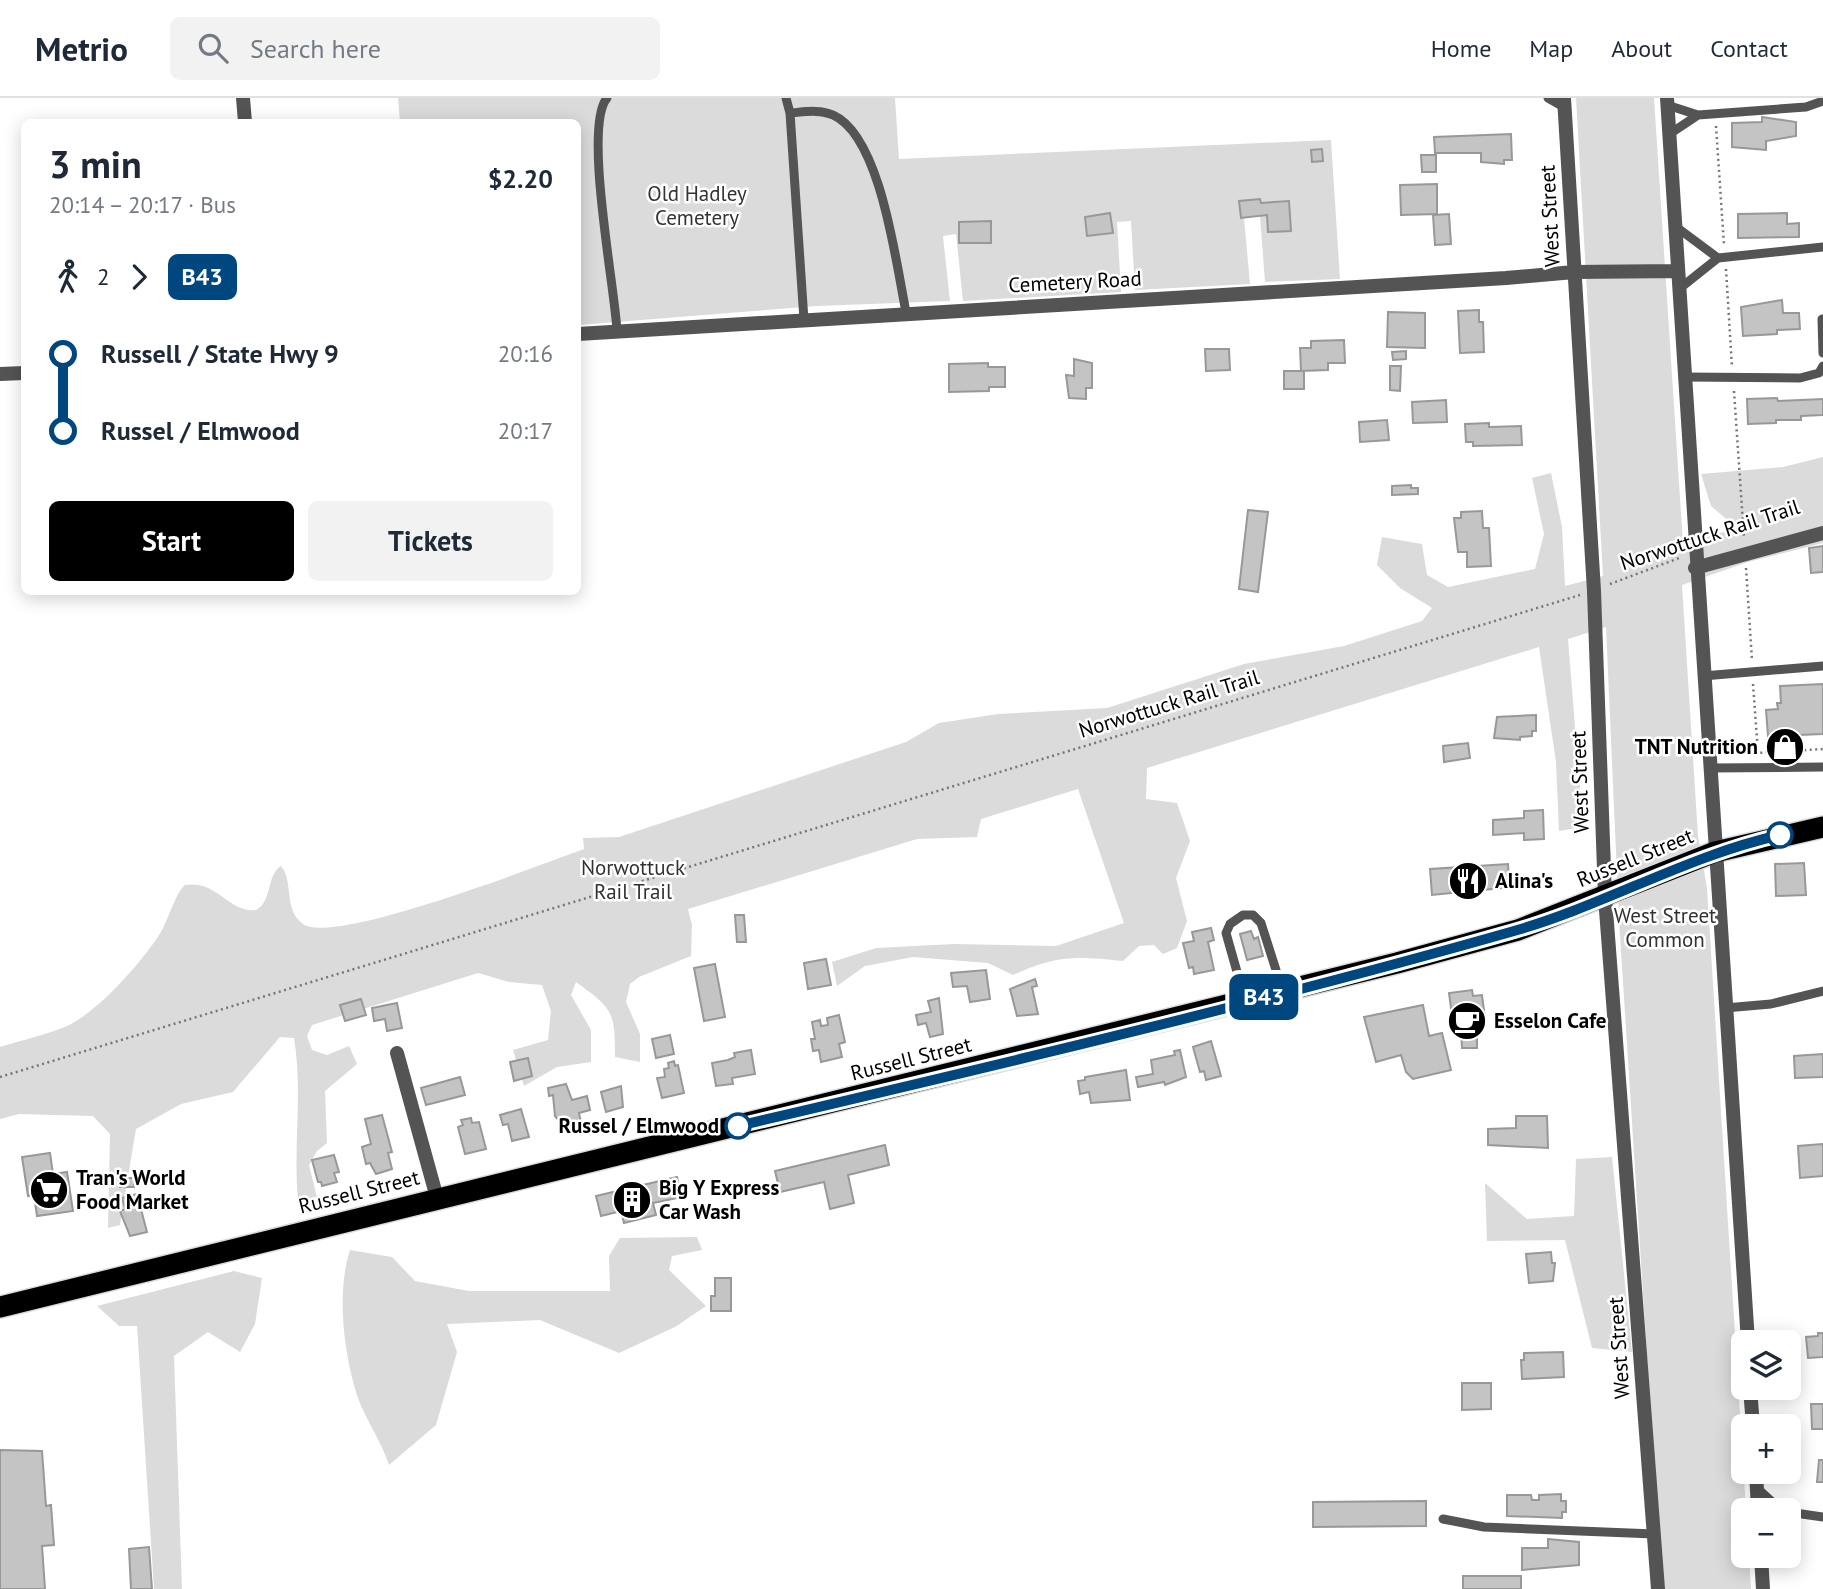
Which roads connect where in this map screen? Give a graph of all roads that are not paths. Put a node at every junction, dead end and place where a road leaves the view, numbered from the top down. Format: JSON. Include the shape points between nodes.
{"nodes":[{"id":1,"x":243,"y":98,"type":"edge"},
{"id":2,"x":607,"y":98,"type":"edge"},
{"id":3,"x":786,"y":98,"type":"edge"},
{"id":4,"x":1548,"y":98,"type":"edge"},
{"id":5,"x":1667,"y":101,"type":"edge"},
{"id":6,"x":1823,"y":101,"type":"edge"},
{"id":7,"x":1564,"y":102,"type":"edge"},
{"id":8,"x":790,"y":113,"type":"junction"},
{"id":9,"x":1698,"y":115,"type":"junction"},
{"id":10,"x":245,"y":119,"type":"edge"},
{"id":11,"x":1668,"y":135,"type":"junction"},
{"id":12,"x":1675,"y":226,"type":"junction"},
{"id":13,"x":1823,"y":247,"type":"edge"},
{"id":14,"x":1721,"y":257,"type":"junction"},
{"id":15,"x":1574,"y":271,"type":"junction"},
{"id":16,"x":1678,"y":271,"type":"junction"},
{"id":17,"x":1678,"y":289,"type":"junction"},
{"id":18,"x":906,"y":312,"type":"junction"},
{"id":19,"x":1822,"y":319,"type":"edge"},
{"id":20,"x":804,"y":320,"type":"junction"},
{"id":21,"x":617,"y":331,"type":"junction"},
{"id":22,"x":581,"y":334,"type":"edge"},
{"id":23,"x":1823,"y":353,"type":"edge"},
{"id":24,"x":1823,"y":366,"type":"edge"},
{"id":25,"x":21,"y":373,"type":"edge"},
{"id":26,"x":0,"y":374,"type":"edge"},
{"id":27,"x":1684,"y":377,"type":"junction"},
{"id":28,"x":1823,"y":533,"type":"edge"},
{"id":29,"x":1695,"y":561,"type":"junction"},
{"id":30,"x":1823,"y":666,"type":"edge"},
{"id":31,"x":1702,"y":676,"type":"junction"},
{"id":32,"x":1823,"y":767,"type":"edge"},
{"id":33,"x":1709,"y":768,"type":"junction"},
{"id":34,"x":1823,"y":827,"type":"edge"},
{"id":35,"x":1714,"y":852,"type":"junction"},
{"id":36,"x":1605,"y":897,"type":"junction"},
{"id":37,"x":1283,"y":992,"type":"junction"},
{"id":38,"x":1823,"y":992,"type":"edge"},
{"id":39,"x":1246,"y":1001,"type":"junction"},
{"id":40,"x":1725,"y":1008,"type":"junction"},
{"id":41,"x":397,"y":1053,"type":"dead end"},
{"id":42,"x":437,"y":1198,"type":"junction"},
{"id":43,"x":0,"y":1307,"type":"edge"},
{"id":44,"x":1747,"y":1330,"type":"edge"},
{"id":45,"x":1757,"y":1484,"type":"edge"},
{"id":46,"x":1757,"y":1489,"type":"junction"},
{"id":47,"x":1757,"y":1498,"type":"edge"},
{"id":48,"x":1767,"y":1498,"type":"edge"},
{"id":49,"x":1801,"y":1514,"type":"edge"},
{"id":50,"x":1823,"y":1517,"type":"edge"},
{"id":51,"x":1443,"y":1519,"type":"dead end"},
{"id":52,"x":1654,"y":1534,"type":"junction"},
{"id":53,"x":1762,"y":1568,"type":"edge"},
{"id":54,"x":1658,"y":1589,"type":"edge"},
{"id":55,"x":1763,"y":1589,"type":"edge"}],
"edges":[{"from":1,"to":10,"type":"street"},
{"from":2,"to":21,"type":"lane","via":[[599,114],[601,207]]},
{"from":3,"to":8,"type":"lane"},
{"from":4,"to":7,"type":"lane"},
{"from":5,"to":9,"type":"lane"},
{"from":5,"to":11,"type":"street"},
{"from":6,"to":9,"type":"lane","via":[[1807,107]]},
{"from":7,"to":15,"type":"street","name":"West Street"},
{"from":8,"to":18,"type":"lane","via":[[833,115],[862,142],[879,188]]},
{"from":8,"to":20,"type":"lane"},
{"from":9,"to":11,"type":"lane"},
{"from":11,"to":12,"type":"street"},
{"from":12,"to":14,"type":"lane"},
{"from":12,"to":16,"type":"street"},
{"from":13,"to":14,"type":"lane"},
{"from":14,"to":17,"type":"lane"},
{"from":15,"to":16,"type":"street","name":"Cemetery Road"},
{"from":15,"to":18,"type":"street","name":"Cemetery Road"},
{"from":15,"to":36,"type":"street","name":"West Street","via":[[1594,590]]},
{"from":16,"to":17,"type":"street"},
{"from":17,"to":27,"type":"street"},
{"from":18,"to":20,"type":"street","name":"Cemetery Road"},
{"from":19,"to":23,"type":"lane"},
{"from":20,"to":21,"type":"street","name":"Cemetery Road"},
{"from":21,"to":22,"type":"street","name":"Cemetery Road"},
{"from":24,"to":27,"type":"lane","via":[[1811,377]]},
{"from":25,"to":26,"type":"street"},
{"from":27,"to":29,"type":"street"},
{"from":28,"to":29,"type":"street"},
{"from":29,"to":31,"type":"street"},
{"from":30,"to":31,"type":"lane"},
{"from":31,"to":33,"type":"street"},
{"from":32,"to":33,"type":"lane"},
{"from":33,"to":35,"type":"street"},
{"from":34,"to":35,"type":"highway","name":"Russell Street"},
{"from":35,"to":36,"type":"highway","name":"Russell Street"},
{"from":35,"to":40,"type":"street"},
{"from":36,"to":37,"type":"highway","name":"Russell Street","via":[[1518,930]]},
{"from":36,"to":52,"type":"street","name":"West Street"},
{"from":37,"to":39,"type":"highway","name":"Russell Street"},
{"from":37,"to":39,"type":"lane","via":[[1261,923],[1253,915],[1243,915],[1226,933]]},
{"from":38,"to":40,"type":"lane"},
{"from":39,"to":42,"type":"highway","name":"Russell Street"},
{"from":40,"to":44,"type":"street"},
{"from":41,"to":42,"type":"street"},
{"from":42,"to":43,"type":"highway","name":"Russell Street"},
{"from":45,"to":46,"type":"street"},
{"from":46,"to":47,"type":"street"},
{"from":46,"to":48,"type":"lane"},
{"from":49,"to":50,"type":"lane"},
{"from":51,"to":52,"type":"lane","via":[[1484,1527]]},
{"from":52,"to":54,"type":"street","name":"West Street"},
{"from":53,"to":55,"type":"street"}]}
